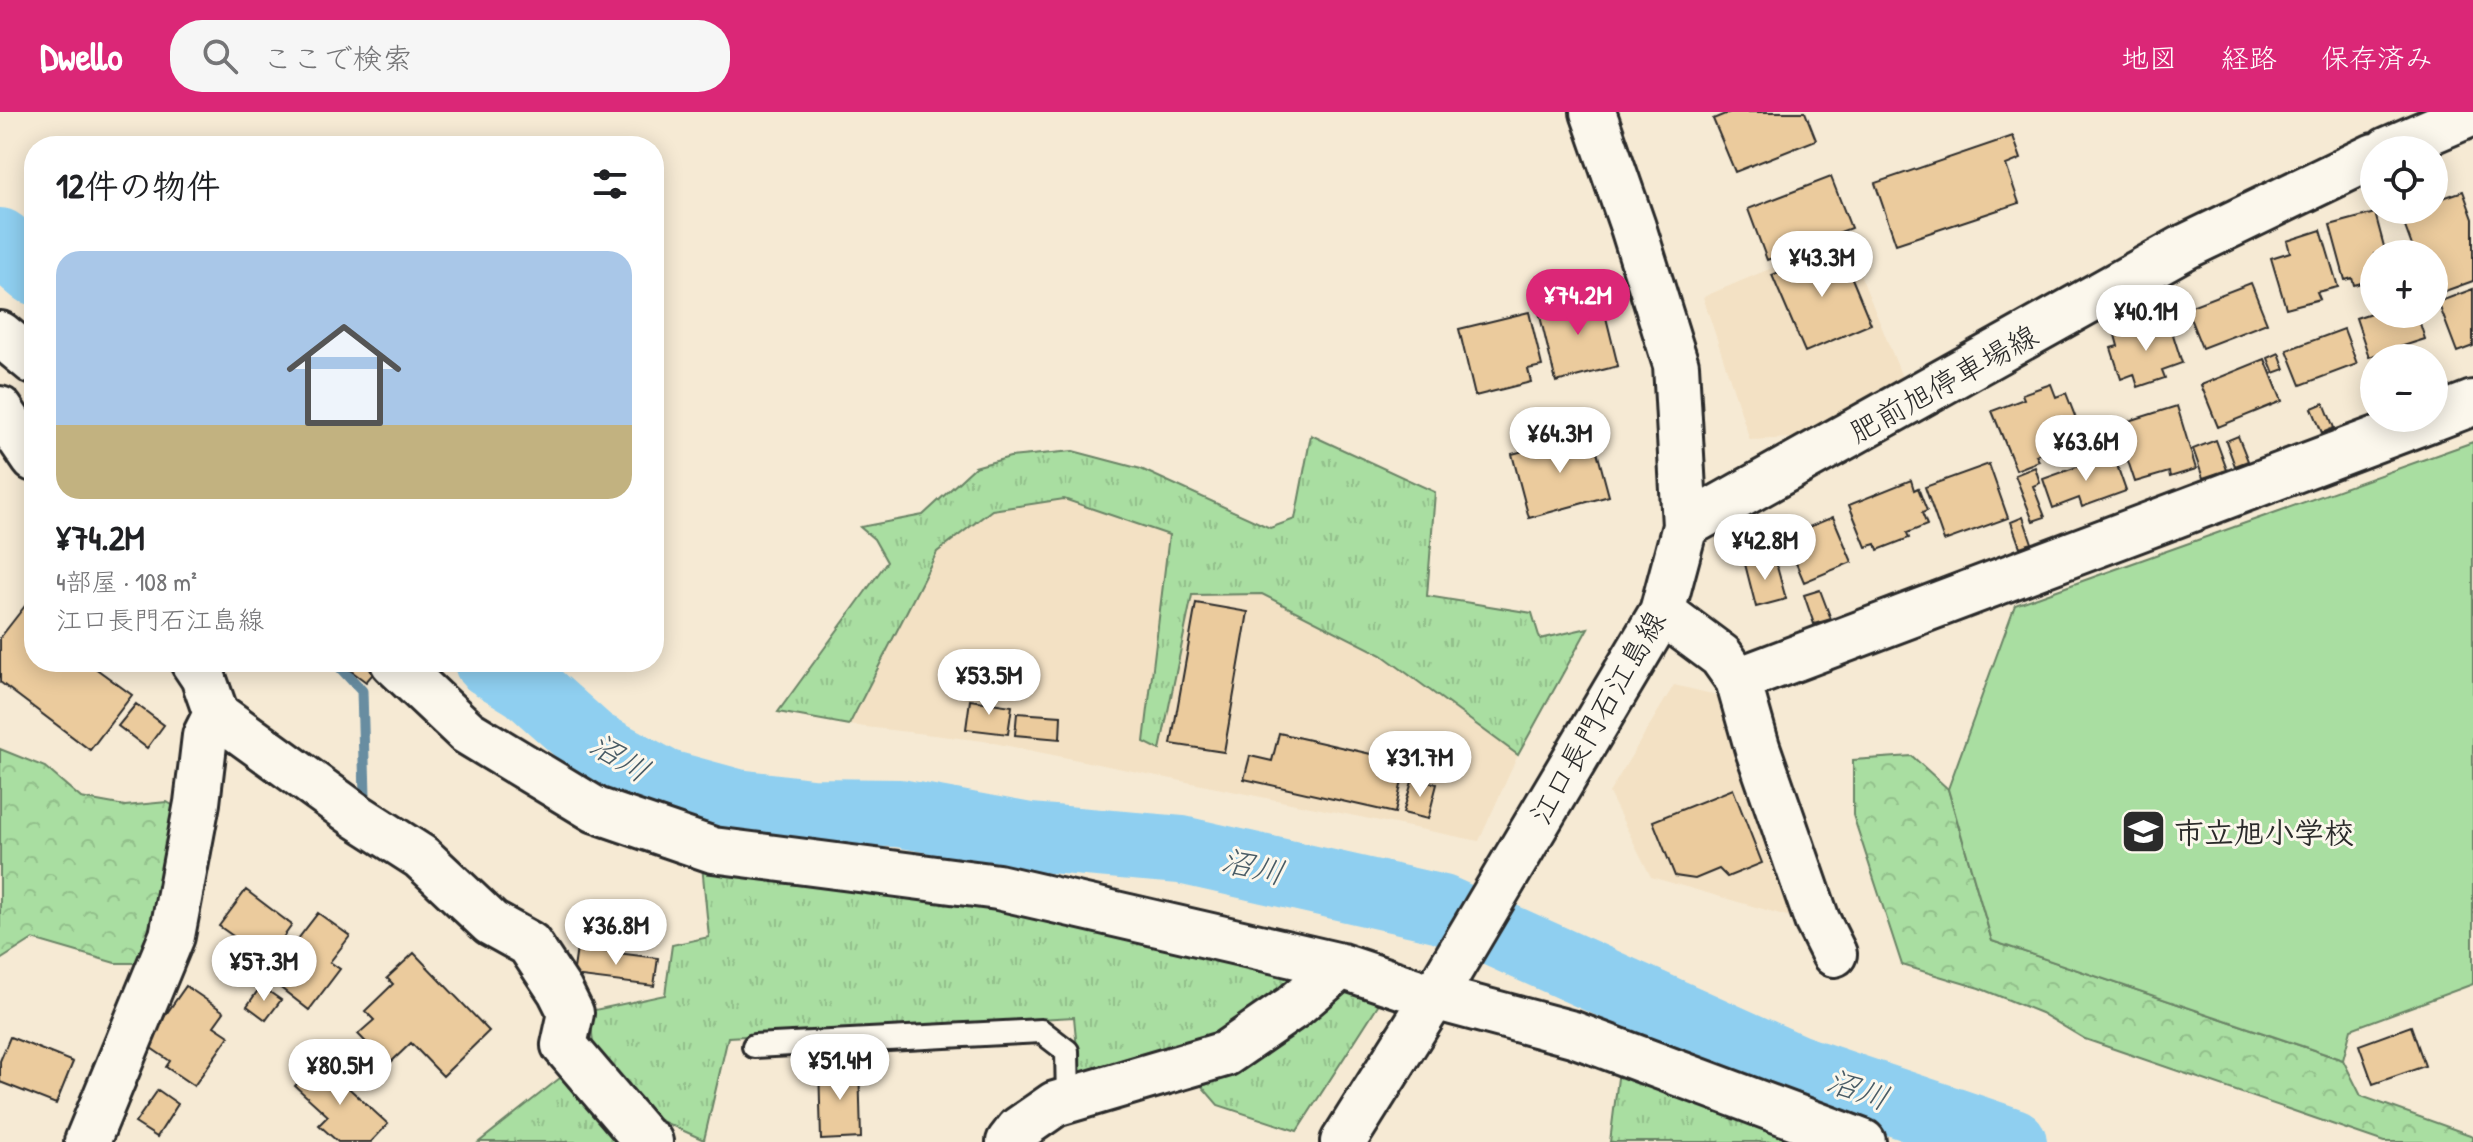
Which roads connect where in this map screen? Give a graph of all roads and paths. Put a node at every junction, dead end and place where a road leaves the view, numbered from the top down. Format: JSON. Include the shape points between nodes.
{"nodes":[{"id":1,"x":1593,"y":112,"type":"edge"},
{"id":2,"x":2473,"y":113,"type":"edge"},
{"id":3,"x":2420,"y":136,"type":"edge"},
{"id":4,"x":2360,"y":163,"type":"edge"},
{"id":5,"x":0,"y":334,"type":"edge"},
{"id":6,"x":24,"y":354,"type":"edge"},
{"id":7,"x":2473,"y":403,"type":"edge"},
{"id":8,"x":0,"y":409,"type":"edge"},
{"id":9,"x":2448,"y":413,"type":"edge"},
{"id":10,"x":2397,"y":432,"type":"edge"},
{"id":11,"x":24,"y":444,"type":"edge"},
{"id":12,"x":1685,"y":526,"type":"junction"},
{"id":13,"x":1662,"y":612,"type":"junction"},
{"id":14,"x":200,"y":672,"type":"edge"},
{"id":15,"x":404,"y":672,"type":"edge"},
{"id":16,"x":1738,"y":680,"type":"junction"},
{"id":17,"x":216,"y":714,"type":"junction"},
{"id":18,"x":1834,"y":954,"type":"dead end"},
{"id":19,"x":1341,"y":966,"type":"junction"},
{"id":20,"x":1434,"y":997,"type":"junction"},
{"id":21,"x":754,"y":1046,"type":"dead end"},
{"id":22,"x":1068,"y":1100,"type":"junction"},
{"id":23,"x":87,"y":1142,"type":"edge"},
{"id":24,"x":650,"y":1142,"type":"edge"},
{"id":25,"x":1009,"y":1142,"type":"edge"},
{"id":26,"x":1343,"y":1142,"type":"edge"},
{"id":27,"x":1863,"y":1142,"type":"edge"}],
"edges":[{"from":1,"to":12,"type":"street","name":"江口長門石江島線","via":[[1676,365]]},
{"from":2,"to":3,"type":"street"},
{"from":4,"to":12,"type":"street","name":"肥前旭停車場線","via":[[2185,247]]},
{"from":5,"to":6,"type":"street"},
{"from":7,"to":9,"type":"street"},
{"from":8,"to":11,"type":"street"},
{"from":10,"to":16,"type":"street"},
{"from":12,"to":13,"type":"street","name":"江口長門石江島線"},
{"from":13,"to":16,"type":"street","via":[[1721,656]]},
{"from":13,"to":20,"type":"street","name":"江口長門石江島線"},
{"from":14,"to":17,"type":"street"},
{"from":15,"to":19,"type":"street","via":[[467,732],[596,810],[713,850],[998,887]]},
{"from":16,"to":18,"type":"street","via":[[1817,920]]},
{"from":17,"to":23,"type":"street","via":[[205,736],[172,936]]},
{"from":17,"to":24,"type":"street","via":[[421,857],[491,923],[529,944],[571,1013],[564,1045]]},
{"from":19,"to":20,"type":"street"},
{"from":19,"to":22,"type":"street","via":[[1225,1054]]},
{"from":20,"to":26,"type":"street","name":"江口長門石江島線"},
{"from":20,"to":27,"type":"street","via":[[1573,1034]]},
{"from":21,"to":22,"type":"lane","via":[[1041,1031],[1067,1051]]},
{"from":22,"to":25,"type":"street","via":[[1019,1129]]}]}
